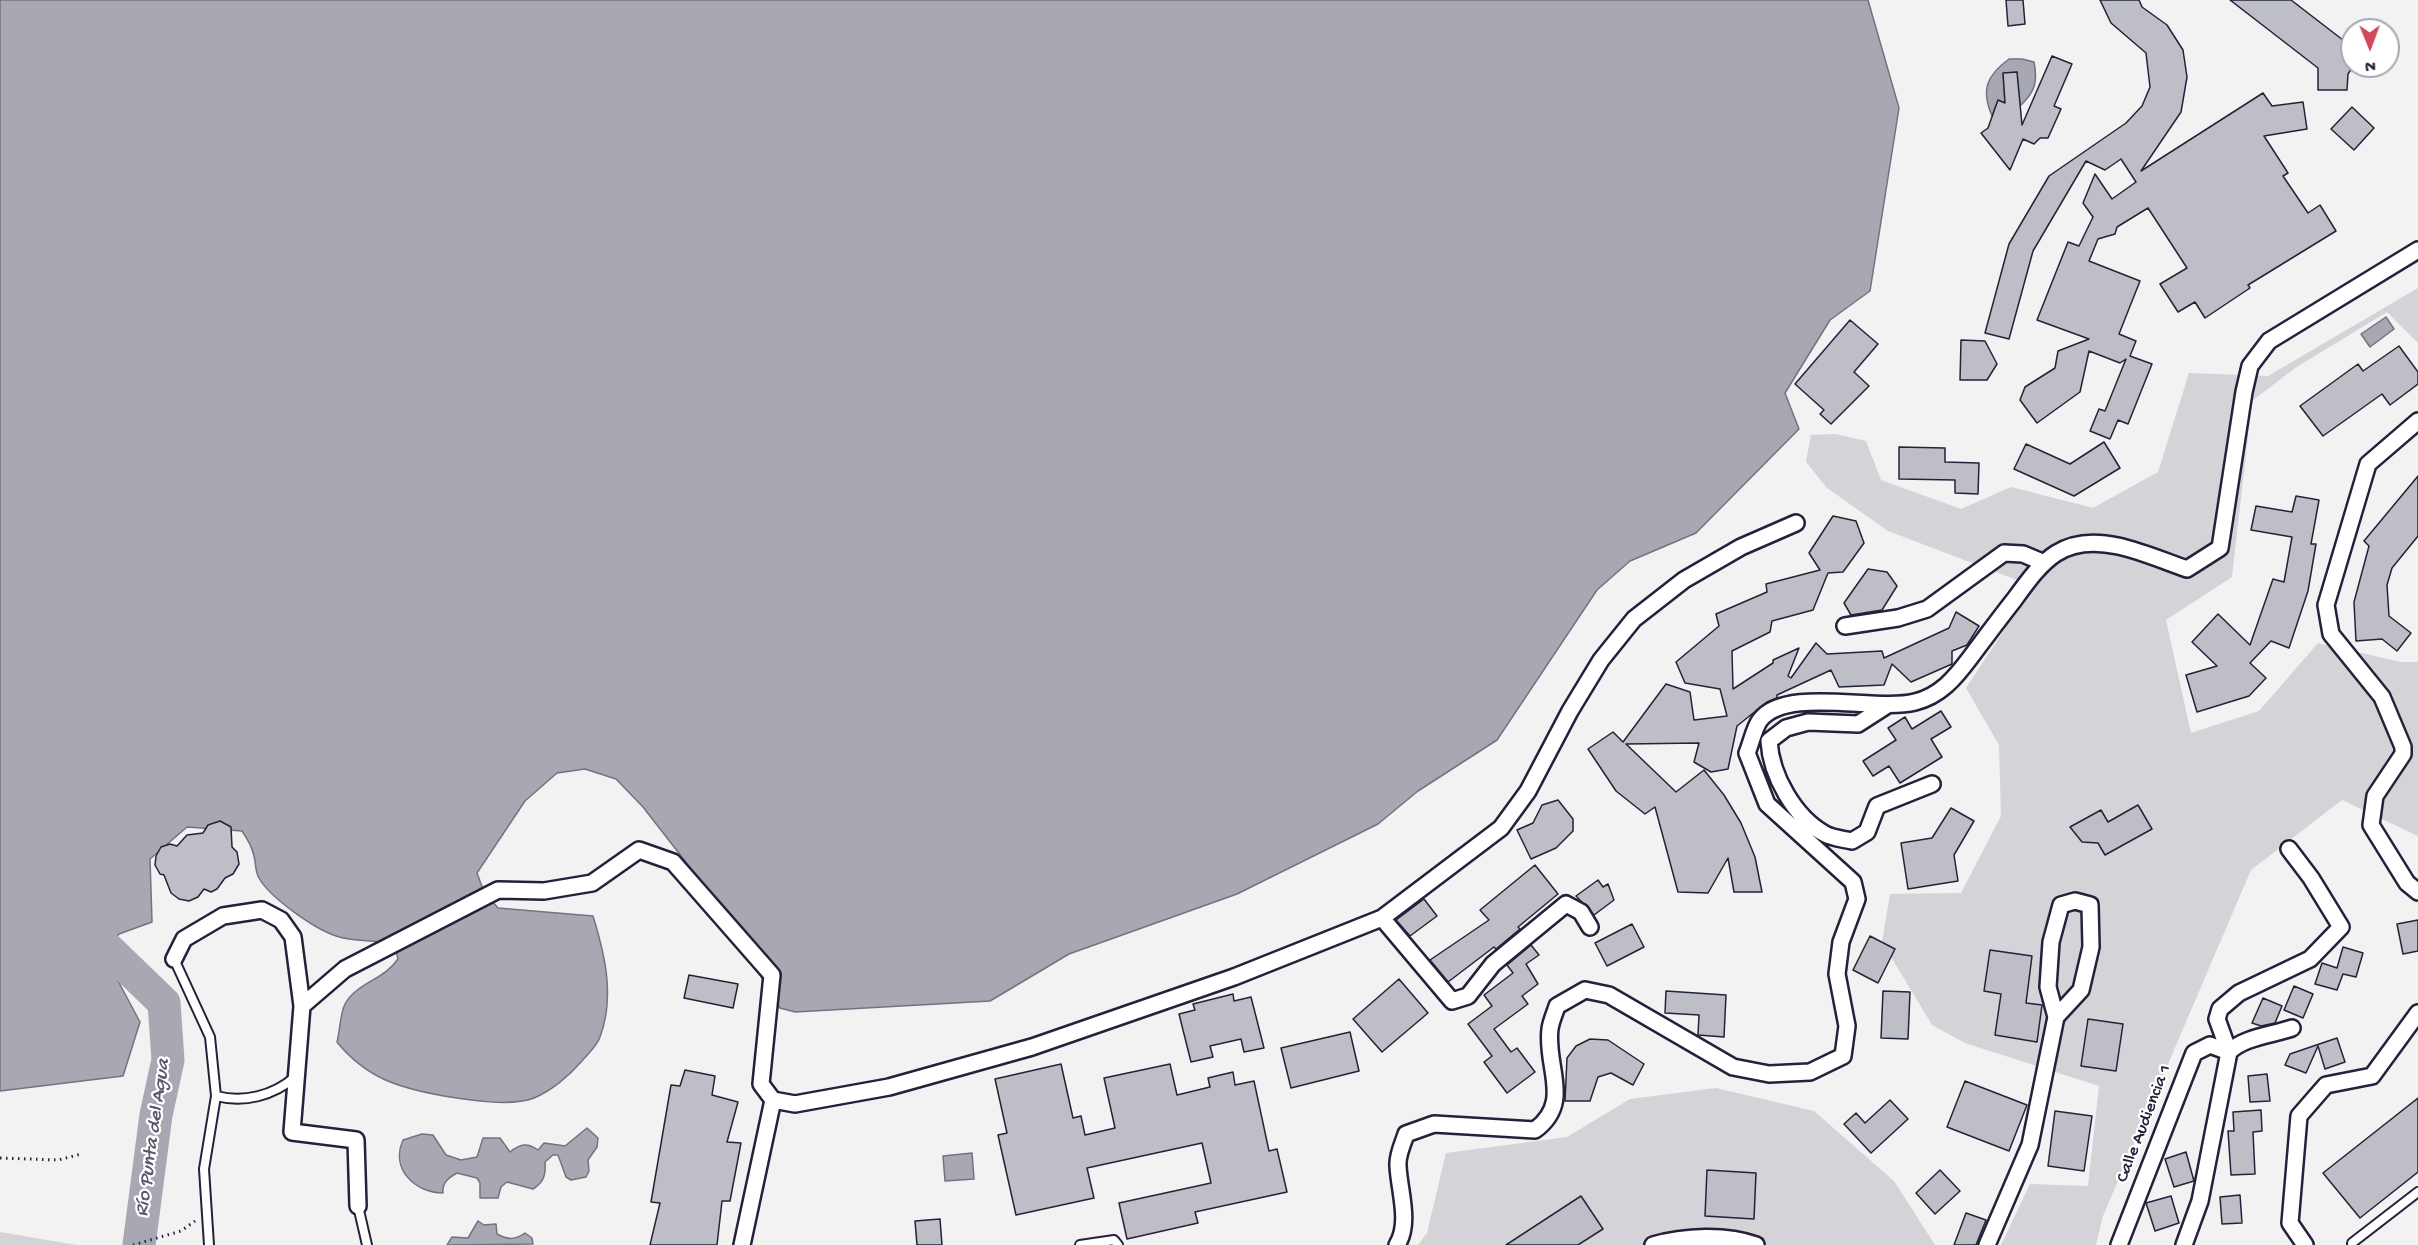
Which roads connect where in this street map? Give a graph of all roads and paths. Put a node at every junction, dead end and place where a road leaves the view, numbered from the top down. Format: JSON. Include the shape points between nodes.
{"nodes":[{"id":1,"x":2418,"y":250,"type":"edge"},
{"id":2,"x":2418,"y":421,"type":"edge"},
{"id":3,"x":1796,"y":523,"type":"dead end"},
{"id":4,"x":2042,"y":561,"type":"junction"},
{"id":5,"x":1845,"y":626,"type":"dead end"},
{"id":6,"x":1886,"y":706,"type":"junction"},
{"id":7,"x":1932,"y":784,"type":"dead end"},
{"id":8,"x":2289,"y":849,"type":"dead end"},
{"id":9,"x":2418,"y":892,"type":"edge"},
{"id":10,"x":1382,"y":918,"type":"junction"},
{"id":11,"x":1590,"y":927,"type":"dead end"},
{"id":12,"x":174,"y":958,"type":"joint"},
{"id":13,"x":302,"y":1006,"type":"junction"},
{"id":14,"x":2418,"y":1013,"type":"edge"},
{"id":15,"x":2056,"y":1017,"type":"junction"},
{"id":16,"x":2292,"y":1028,"type":"dead end"},
{"id":17,"x":2229,"y":1052,"type":"junction"},
{"id":18,"x":297,"y":1076,"type":"junction"},
{"id":19,"x":216,"y":1096,"type":"junction"},
{"id":20,"x":773,"y":1100,"type":"junction"},
{"id":21,"x":81,"y":1154,"type":"dead end"},
{"id":22,"x":0,"y":1158,"type":"edge"},
{"id":23,"x":2418,"y":1192,"type":"edge"},
{"id":24,"x":358,"y":1206,"type":"joint"},
{"id":25,"x":181,"y":1231,"type":"dead end"},
{"id":26,"x":133,"y":1245,"type":"edge"},
{"id":27,"x":209,"y":1245,"type":"edge"},
{"id":28,"x":367,"y":1245,"type":"edge"},
{"id":29,"x":742,"y":1245,"type":"edge"},
{"id":30,"x":1080,"y":1245,"type":"edge"},
{"id":31,"x":1118,"y":1245,"type":"edge"},
{"id":32,"x":1397,"y":1245,"type":"edge"},
{"id":33,"x":1653,"y":1245,"type":"edge"},
{"id":34,"x":1756,"y":1245,"type":"edge"},
{"id":35,"x":1987,"y":1245,"type":"edge"},
{"id":36,"x":2119,"y":1245,"type":"edge"},
{"id":37,"x":2184,"y":1245,"type":"edge"},
{"id":38,"x":2305,"y":1245,"type":"edge"},
{"id":39,"x":2352,"y":1245,"type":"edge"}],
"edges":[{"from":1,"to":4,"type":"street","via":[[2269,341],[2250,366],[2220,548],[2187,569],[2117,546],[2097,544],[2063,549]]},
{"from":2,"to":9,"type":"street","via":[[2368,464],[2326,604],[2331,634],[2382,697],[2403,747],[2403,754],[2375,796],[2370,825],[2407,883]]},
{"from":3,"to":10,"type":"street","via":[[1741,547],[1684,580],[1634,619],[1601,660],[1528,791],[1501,828]]},
{"from":4,"to":5,"type":"street","via":[[2024,554],[2004,553],[1927,609]]},
{"from":4,"to":6,"type":"street","via":[[1940,692],[1914,702]]},
{"from":6,"to":7,"type":"street","via":[[1858,724],[1808,722],[1786,728],[1769,741],[1770,759],[1794,807],[1824,834],[1851,841],[1867,832],[1877,806]]},
{"from":6,"to":32,"type":"street","via":[[1822,700],[1780,706],[1761,719],[1747,753],[1767,804],[1853,882],[1857,899],[1841,942],[1837,974],[1846,1026],[1843,1056],[1810,1072],[1768,1074],[1733,1067],[1609,995],[1585,990],[1557,1006],[1550,1029],[1556,1102],[1548,1121],[1535,1130],[1434,1124],[1406,1134],[1398,1165],[1404,1199],[1401,1239]]},
{"from":8,"to":17,"type":"street","via":[[2341,927],[2310,959],[2239,993],[2220,1010],[2217,1019]]},
{"from":10,"to":11,"type":"street","via":[[1452,1001],[1468,996],[1493,964],[1566,904],[1581,912]]},
{"from":10,"to":20,"type":"street","via":[[1234,977],[1032,1047],[889,1087],[795,1104]]},
{"from":12,"to":13,"type":"street","via":[[184,939],[223,916],[262,910],[281,920],[293,937]]},
{"from":12,"to":19,"type":"lane","via":[[210,1037]]},
{"from":13,"to":18,"type":"street"},
{"from":13,"to":20,"type":"street","via":[[345,969],[498,890],[544,891],[592,883],[639,850],[673,862],[772,975],[761,1084]]},
{"from":14,"to":38,"type":"street","via":[[2372,1076],[2326,1085],[2298,1116],[2290,1223]]},
{"from":15,"to":15,"type":"street","via":[[2081,990],[2091,947],[2090,905],[2074,901],[2061,905],[2051,942],[2048,987]]},
{"from":15,"to":35,"type":"street","via":[[2030,1145]]},
{"from":16,"to":17,"type":"street","via":[[2239,1042]]},
{"from":17,"to":36,"type":"street","name":"Calle Audiencia 1","via":[[2210,1045],[2194,1053]]},
{"from":17,"to":37,"type":"street","via":[[2200,1201]]},
{"from":18,"to":19,"type":"lane","via":[[274,1091],[246,1099]]},
{"from":18,"to":24,"type":"street","via":[[292,1132],[356,1140]]},
{"from":19,"to":27,"type":"lane","via":[[204,1169]]},
{"from":20,"to":29,"type":"street"},
{"from":21,"to":22,"type":"path","via":[[58,1160]]},
{"from":23,"to":39,"type":"lane"},
{"from":24,"to":28,"type":"lane"},
{"from":25,"to":26,"type":"path"},
{"from":30,"to":31,"type":"lane","via":[[1114,1240]]},
{"from":33,"to":34,"type":"street","via":[[1673,1239],[1741,1239]]}]}
